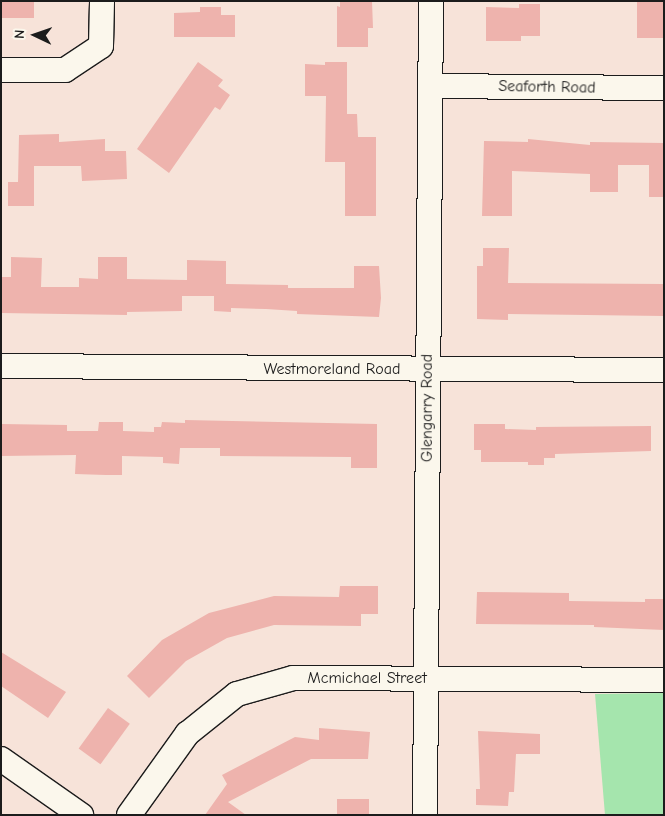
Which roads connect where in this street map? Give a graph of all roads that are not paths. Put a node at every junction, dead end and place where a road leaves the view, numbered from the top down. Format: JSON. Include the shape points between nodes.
{"nodes":[{"id":1,"x":102,"y":1,"type":"edge"},
{"id":2,"x":431,"y":1,"type":"edge"},
{"id":3,"x":1,"y":70,"type":"edge"},
{"id":4,"x":430,"y":86,"type":"junction"},
{"id":5,"x":664,"y":88,"type":"edge"},
{"id":6,"x":1,"y":366,"type":"edge"},
{"id":7,"x":427,"y":369,"type":"junction"},
{"id":8,"x":664,"y":370,"type":"edge"},
{"id":9,"x":425,"y":678,"type":"junction"},
{"id":10,"x":664,"y":680,"type":"edge"},
{"id":11,"x":1,"y":759,"type":"edge"},
{"id":12,"x":80,"y":815,"type":"edge"},
{"id":13,"x":129,"y":815,"type":"edge"},
{"id":14,"x":425,"y":815,"type":"edge"}],
"edges":[{"from":1,"to":3,"type":"street","via":[[101,46],[66,70]]},
{"from":2,"to":4,"type":"street","name":"Glengarry Road"},
{"from":4,"to":5,"type":"street","name":"Seaforth Road"},
{"from":4,"to":7,"type":"street","name":"Glengarry Road"},
{"from":6,"to":7,"type":"street","name":"Westmoreland Road"},
{"from":7,"to":8,"type":"street","name":"Westmoreland Road"},
{"from":7,"to":9,"type":"street","name":"Glengarry Road"},
{"from":9,"to":10,"type":"street","name":"Mcmichael Street"},
{"from":9,"to":13,"type":"street","name":"Mcmichael Street","via":[[293,678],[237,694],[187,734]]},
{"from":9,"to":14,"type":"street","name":"Glengarry Road"},
{"from":11,"to":12,"type":"street"}]}
